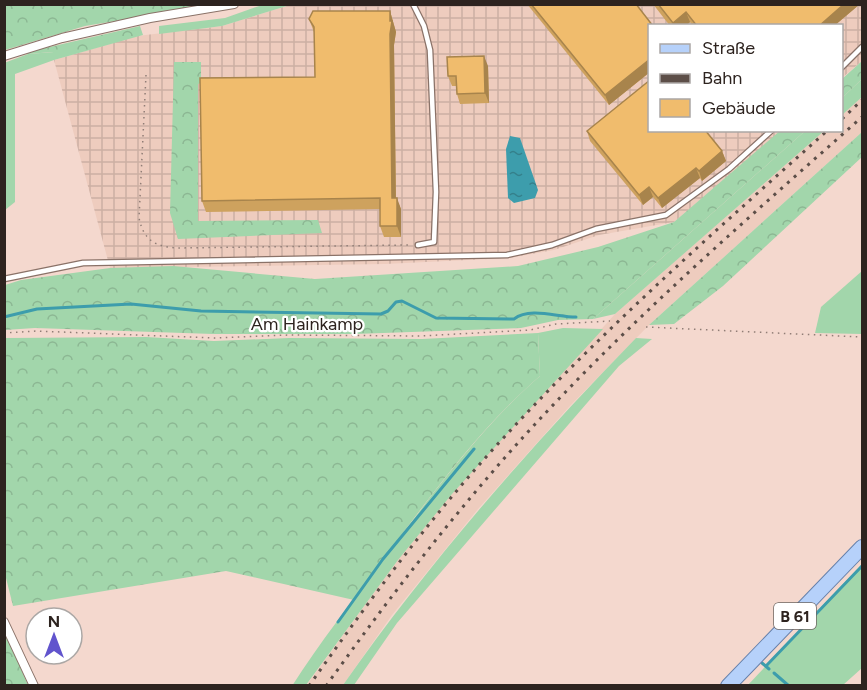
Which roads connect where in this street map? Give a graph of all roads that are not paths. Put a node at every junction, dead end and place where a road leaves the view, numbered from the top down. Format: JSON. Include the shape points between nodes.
{"nodes":[{"id":1,"x":234,"y":4,"type":"edge"},
{"id":2,"x":413,"y":4,"type":"edge"},
{"id":3,"x":862,"y":47,"type":"edge"},
{"id":4,"x":4,"y":56,"type":"edge"},
{"id":5,"x":843,"y":66,"type":"edge"},
{"id":6,"x":770,"y":132,"type":"edge"},
{"id":7,"x":418,"y":245,"type":"road end"},
{"id":8,"x":4,"y":279,"type":"edge"},
{"id":9,"x":862,"y":548,"type":"edge"},
{"id":10,"x":4,"y":622,"type":"edge"},
{"id":11,"x":34,"y":686,"type":"edge"},
{"id":12,"x":728,"y":686,"type":"edge"}],
"edges":[{"from":1,"to":4,"type":"street","via":[[150,18]]},
{"from":2,"to":7,"type":"lane","via":[[430,50],[436,192],[434,242]]},
{"from":3,"to":5,"type":"lane"},
{"from":6,"to":8,"type":"lane","via":[[729,169],[666,215],[507,255],[83,263]]},
{"from":9,"to":12,"type":"main road","number":"B 61"},
{"from":10,"to":11,"type":"street"}]}
